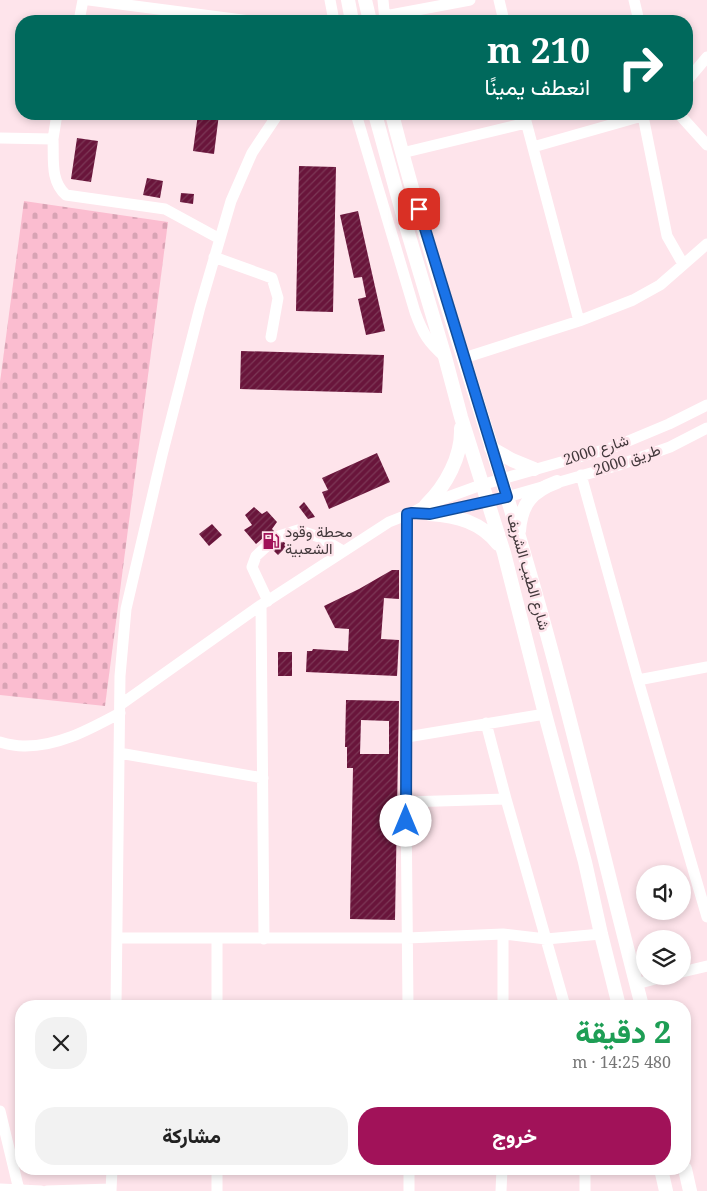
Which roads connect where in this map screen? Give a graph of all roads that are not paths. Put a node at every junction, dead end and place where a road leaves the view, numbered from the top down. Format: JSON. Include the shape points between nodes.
{"nodes":[{"id":1,"x":83,"y":0,"type":"edge"},
{"id":2,"x":89,"y":0,"type":"edge"},
{"id":3,"x":330,"y":0,"type":"edge"},
{"id":4,"x":348,"y":0,"type":"edge"},
{"id":5,"x":365,"y":0,"type":"edge"},
{"id":6,"x":383,"y":0,"type":"edge"},
{"id":7,"x":470,"y":0,"type":"edge"},
{"id":8,"x":499,"y":0,"type":"edge"},
{"id":9,"x":634,"y":0,"type":"edge"},
{"id":10,"x":80,"y":15,"type":"edge"},
{"id":11,"x":204,"y":15,"type":"edge"},
{"id":12,"x":333,"y":15,"type":"edge"},
{"id":13,"x":351,"y":15,"type":"edge"},
{"id":14,"x":369,"y":15,"type":"edge"},
{"id":15,"x":385,"y":15,"type":"edge"},
{"id":16,"x":403,"y":15,"type":"edge"},
{"id":17,"x":503,"y":15,"type":"edge"},
{"id":18,"x":638,"y":15,"type":"edge"},
{"id":19,"x":707,"y":56,"type":"edge"},
{"id":20,"x":693,"y":73,"type":"edge"},
{"id":21,"x":56,"y":120,"type":"edge"},
{"id":22,"x":274,"y":120,"type":"edge"},
{"id":23,"x":358,"y":120,"type":"edge"},
{"id":24,"x":377,"y":120,"type":"edge"},
{"id":25,"x":394,"y":120,"type":"edge"},
{"id":26,"x":518,"y":120,"type":"edge"},
{"id":27,"x":526,"y":120,"type":"edge"},
{"id":28,"x":629,"y":120,"type":"edge"},
{"id":29,"x":648,"y":120,"type":"edge"},
{"id":30,"x":684,"y":120,"type":"edge"},
{"id":31,"x":0,"y":138,"type":"edge"},
{"id":32,"x":52,"y":139,"type":"junction"},
{"id":33,"x":707,"y":145,"type":"edge"},
{"id":34,"x":533,"y":147,"type":"junction"},
{"id":35,"x":402,"y":153,"type":"junction"},
{"id":36,"x":220,"y":239,"type":"junction"},
{"id":37,"x":707,"y":244,"type":"edge"},
{"id":38,"x":214,"y":257,"type":"junction"},
{"id":39,"x":683,"y":264,"type":"junction"},
{"id":40,"x":578,"y":321,"type":"junction"},
{"id":41,"x":270,"y":338,"type":"dead end"},
{"id":42,"x":445,"y":357,"type":"junction"},
{"id":43,"x":464,"y":358,"type":"junction"},
{"id":44,"x":707,"y":405,"type":"edge"},
{"id":45,"x":461,"y":417,"type":"junction"},
{"id":46,"x":707,"y":428,"type":"edge"},
{"id":47,"x":491,"y":448,"type":"junction"},
{"id":48,"x":534,"y":469,"type":"junction"},
{"id":49,"x":580,"y":475,"type":"junction"},
{"id":50,"x":501,"y":479,"type":"junction"},
{"id":51,"x":556,"y":482,"type":"junction"},
{"id":52,"x":481,"y":485,"type":"junction"},
{"id":53,"x":507,"y":497,"type":"junction"},
{"id":54,"x":487,"y":502,"type":"junction"},
{"id":55,"x":428,"y":509,"type":"junction"},
{"id":56,"x":410,"y":514,"type":"junction"},
{"id":57,"x":518,"y":534,"type":"junction"},
{"id":58,"x":279,"y":536,"type":"dead end"},
{"id":59,"x":268,"y":544,"type":"dead end"},
{"id":60,"x":343,"y":551,"type":"junction"},
{"id":61,"x":504,"y":553,"type":"junction"},
{"id":62,"x":264,"y":603,"type":"junction"},
{"id":63,"x":707,"y":667,"type":"edge"},
{"id":64,"x":638,"y":680,"type":"junction"},
{"id":65,"x":120,"y":709,"type":"junction"},
{"id":66,"x":545,"y":714,"type":"junction"},
{"id":67,"x":486,"y":723,"type":"junction"},
{"id":68,"x":407,"y":737,"type":"junction"},
{"id":69,"x":0,"y":742,"type":"edge"},
{"id":70,"x":119,"y":753,"type":"junction"},
{"id":71,"x":263,"y":778,"type":"junction"},
{"id":72,"x":506,"y":799,"type":"junction"},
{"id":73,"x":406,"y":802,"type":"junction"},
{"id":74,"x":707,"y":918,"type":"edge"},
{"id":75,"x":503,"y":934,"type":"junction"},
{"id":76,"x":601,"y":934,"type":"junction"},
{"id":77,"x":117,"y":938,"type":"junction"},
{"id":78,"x":407,"y":938,"type":"junction"},
{"id":79,"x":217,"y":939,"type":"junction"},
{"id":80,"x":264,"y":939,"type":"junction"},
{"id":81,"x":546,"y":939,"type":"junction"},
{"id":82,"x":707,"y":966,"type":"edge"},
{"id":83,"x":691,"y":970,"type":"edge"},
{"id":84,"x":636,"y":984,"type":"edge"},
{"id":85,"x":636,"y":985,"type":"edge"},
{"id":86,"x":116,"y":1000,"type":"edge"},
{"id":87,"x":217,"y":1000,"type":"edge"},
{"id":88,"x":408,"y":1000,"type":"edge"},
{"id":89,"x":503,"y":1000,"type":"edge"},
{"id":90,"x":563,"y":1000,"type":"edge"},
{"id":91,"x":618,"y":1000,"type":"edge"},
{"id":92,"x":640,"y":1000,"type":"edge"},
{"id":93,"x":0,"y":1111,"type":"edge"},
{"id":94,"x":15,"y":1173,"type":"edge"},
{"id":95,"x":15,"y":1175,"type":"edge"},
{"id":96,"x":112,"y":1175,"type":"edge"},
{"id":97,"x":217,"y":1175,"type":"edge"},
{"id":98,"x":409,"y":1175,"type":"edge"},
{"id":99,"x":502,"y":1175,"type":"edge"},
{"id":100,"x":585,"y":1175,"type":"edge"},
{"id":101,"x":662,"y":1175,"type":"edge"},
{"id":102,"x":686,"y":1175,"type":"edge"},
{"id":103,"x":0,"y":1189,"type":"edge"},
{"id":104,"x":19,"y":1190,"type":"junction"},
{"id":105,"x":111,"y":1190,"type":"edge"},
{"id":106,"x":41,"y":1191,"type":"edge"},
{"id":107,"x":46,"y":1191,"type":"edge"},
{"id":108,"x":218,"y":1191,"type":"edge"},
{"id":109,"x":409,"y":1191,"type":"edge"},
{"id":110,"x":501,"y":1191,"type":"edge"},
{"id":111,"x":585,"y":1191,"type":"edge"},
{"id":112,"x":666,"y":1191,"type":"edge"},
{"id":113,"x":690,"y":1191,"type":"edge"}],
"edges":[{"from":1,"to":10,"type":"street"},
{"from":2,"to":11,"type":"street"},
{"from":3,"to":12,"type":"street"},
{"from":4,"to":13,"type":"main road"},
{"from":5,"to":14,"type":"main road"},
{"from":6,"to":15,"type":"street"},
{"from":7,"to":16,"type":"street"},
{"from":8,"to":17,"type":"street"},
{"from":9,"to":18,"type":"street"},
{"from":19,"to":20,"type":"street"},
{"from":21,"to":32,"type":"street"},
{"from":22,"to":36,"type":"street","via":[[252,153],[231,201]]},
{"from":23,"to":42,"type":"street","via":[[415,312],[430,344]]},
{"from":24,"to":42,"type":"main road","name":"شارع الطيب الشريف"},
{"from":25,"to":35,"type":"main road","name":"شارع الطيب الشريف"},
{"from":26,"to":35,"type":"street"},
{"from":27,"to":34,"type":"street"},
{"from":28,"to":34,"type":"street"},
{"from":29,"to":39,"type":"street","via":[[667,236]]},
{"from":30,"to":33,"type":"street"},
{"from":31,"to":32,"type":"street"},
{"from":32,"to":36,"type":"street","via":[[55,180],[66,195],[165,209]]},
{"from":34,"to":40,"type":"street"},
{"from":35,"to":43,"type":"main road","name":"شارع الطيب الشريف"},
{"from":36,"to":38,"type":"street"},
{"from":37,"to":39,"type":"street"},
{"from":38,"to":41,"type":"street","via":[[272,278],[278,298]]},
{"from":38,"to":65,"type":"street","via":[[166,437],[126,609]]},
{"from":39,"to":40,"type":"street","via":[[660,285],[633,300]]},
{"from":40,"to":43,"type":"street"},
{"from":42,"to":45,"type":"main road","name":"شارع الطيب الشريف"},
{"from":43,"to":47,"type":"main road","name":"شارع الطيب الشريف"},
{"from":44,"to":48,"type":"street","name":"شارع 2000","via":[[614,447]]},
{"from":45,"to":52,"type":"main road","name":"شارع الطيب الشريف"},
{"from":45,"to":55,"type":"main road","via":[[460,442],[454,462]]},
{"from":46,"to":49,"type":"street","name":"طريق 2000","via":[[670,447]]},
{"from":47,"to":48,"type":"main road"},
{"from":47,"to":50,"type":"main road","name":"شارع الطيب الشريف"},
{"from":48,"to":50,"type":"street","name":"شارع 2000"},
{"from":49,"to":51,"type":"street","name":"طريق 2000"},
{"from":49,"to":64,"type":"street"},
{"from":50,"to":52,"type":"street","name":"شارع 2000"},
{"from":50,"to":53,"type":"main road","name":"شارع الطيب الشريف"},
{"from":51,"to":53,"type":"street","name":"طريق 2000"},
{"from":51,"to":57,"type":"main road","via":[[532,495],[522,513]]},
{"from":52,"to":54,"type":"main road","name":"شارع الطيب الشريف"},
{"from":52,"to":55,"type":"street","name":"شارع 2000"},
{"from":53,"to":54,"type":"street","name":"طريق 2000"},
{"from":53,"to":57,"type":"main road","name":"شارع الطيب الشريف"},
{"from":54,"to":55,"type":"street","name":"طريق 2000"},
{"from":54,"to":61,"type":"main road","name":"شارع الطيب الشريف"},
{"from":55,"to":56,"type":"street"},
{"from":55,"to":61,"type":"main road","via":[[474,524],[493,538]]},
{"from":56,"to":60,"type":"street","via":[[374,530]]},
{"from":56,"to":68,"type":"street"},
{"from":57,"to":84,"type":"main road","name":"شارع الطيب الشريف","via":[[582,766]]},
{"from":58,"to":60,"type":"street","via":[[298,530],[319,537]]},
{"from":59,"to":62,"type":"street","via":[[256,556],[252,567]]},
{"from":60,"to":62,"type":"street"},
{"from":61,"to":66,"type":"main road","name":"شارع الطيب الشريف"},
{"from":62,"to":65,"type":"street"},
{"from":62,"to":71,"type":"street"},
{"from":63,"to":64,"type":"street"},
{"from":64,"to":74,"type":"street"},
{"from":65,"to":69,"type":"street","via":[[98,725],[53,743],[22,746]]},
{"from":65,"to":70,"type":"street"},
{"from":66,"to":67,"type":"street"},
{"from":66,"to":76,"type":"main road","name":"شارع الطيب الشريف"},
{"from":67,"to":68,"type":"street"},
{"from":67,"to":72,"type":"street"},
{"from":68,"to":73,"type":"street"},
{"from":70,"to":71,"type":"street"},
{"from":70,"to":77,"type":"street"},
{"from":71,"to":80,"type":"street"},
{"from":72,"to":73,"type":"street"},
{"from":72,"to":81,"type":"street"},
{"from":73,"to":78,"type":"street"},
{"from":75,"to":78,"type":"street"},
{"from":75,"to":81,"type":"street"},
{"from":75,"to":89,"type":"street"},
{"from":76,"to":81,"type":"street"},
{"from":76,"to":91,"type":"main road","name":"شارع الطيب الشريف"},
{"from":77,"to":79,"type":"street"},
{"from":77,"to":86,"type":"street"},
{"from":78,"to":80,"type":"street"},
{"from":78,"to":88,"type":"street"},
{"from":79,"to":80,"type":"street"},
{"from":79,"to":87,"type":"street"},
{"from":81,"to":90,"type":"street"},
{"from":82,"to":83,"type":"street"},
{"from":85,"to":92,"type":"main road","name":"شارع الطيب الشريف"},
{"from":93,"to":94,"type":"street"},
{"from":95,"to":104,"type":"street"},
{"from":96,"to":105,"type":"street"},
{"from":97,"to":108,"type":"street"},
{"from":98,"to":109,"type":"street"},
{"from":99,"to":110,"type":"street"},
{"from":100,"to":111,"type":"street"},
{"from":101,"to":112,"type":"main road"},
{"from":102,"to":113,"type":"main road"},
{"from":103,"to":104,"type":"street"},
{"from":104,"to":106,"type":"street"},
{"from":105,"to":107,"type":"street"}]}
